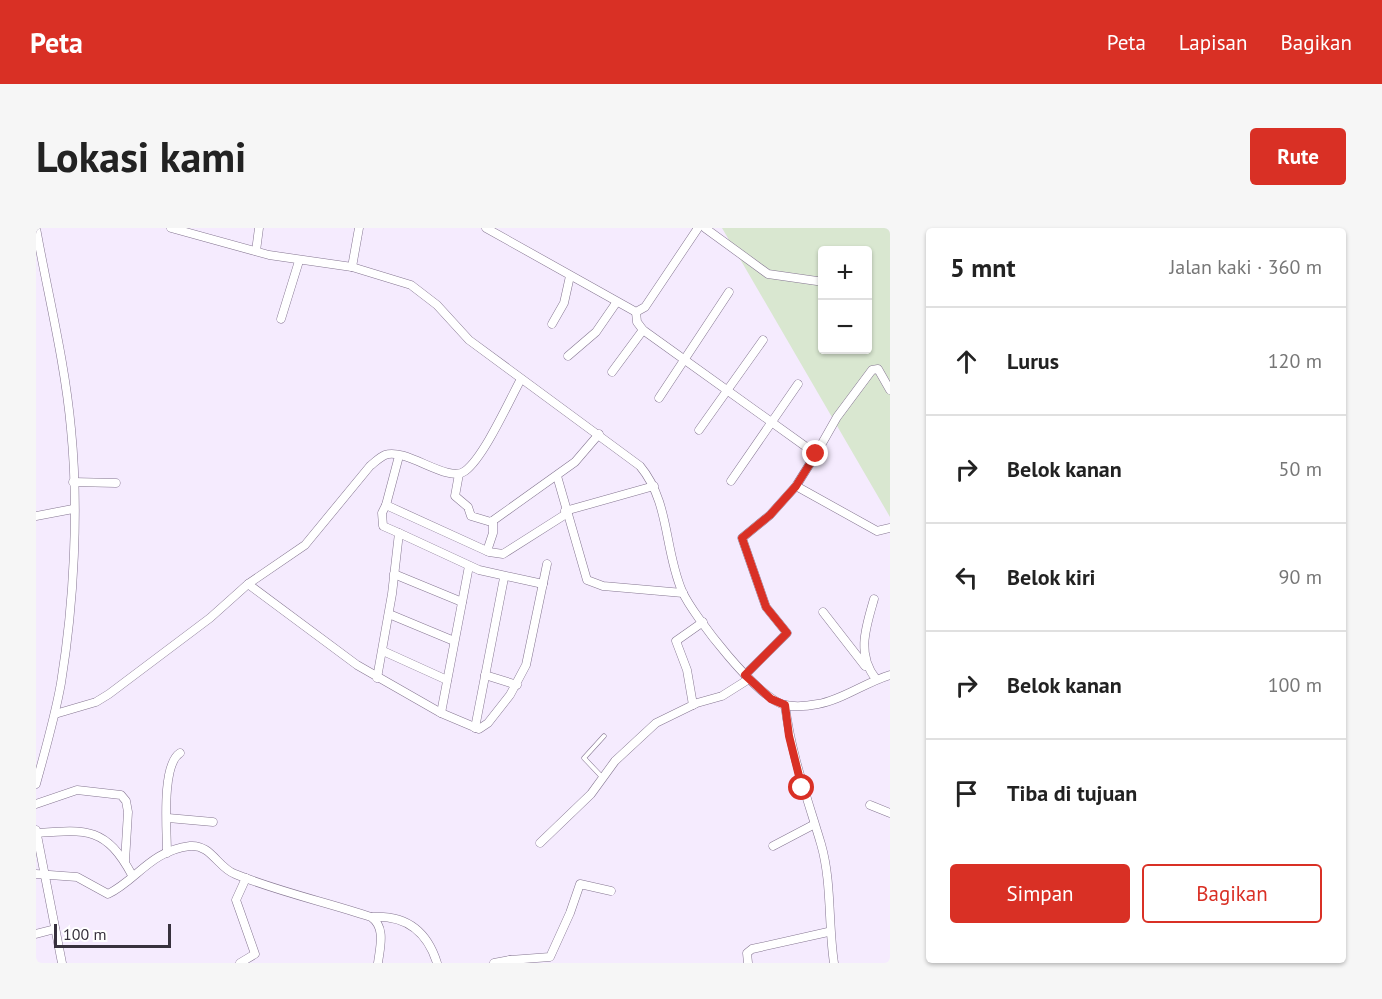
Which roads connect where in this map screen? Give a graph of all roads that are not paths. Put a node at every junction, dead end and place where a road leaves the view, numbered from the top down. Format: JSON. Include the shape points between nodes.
{"nodes":[{"id":1,"x":36,"y":228,"type":"edge"},
{"id":2,"x":171,"y":228,"type":"edge"},
{"id":3,"x":259,"y":228,"type":"edge"},
{"id":4,"x":359,"y":228,"type":"edge"},
{"id":5,"x":486,"y":228,"type":"edge"},
{"id":6,"x":698,"y":228,"type":"edge"},
{"id":7,"x":705,"y":228,"type":"edge"},
{"id":8,"x":256,"y":251,"type":"junction"},
{"id":9,"x":299,"y":261,"type":"junction"},
{"id":10,"x":352,"y":267,"type":"junction"},
{"id":11,"x":570,"y":276,"type":"junction"},
{"id":12,"x":817,"y":281,"type":"dead end"},
{"id":13,"x":729,"y":292,"type":"dead end"},
{"id":14,"x":616,"y":303,"type":"junction"},
{"id":15,"x":636,"y":312,"type":"junction"},
{"id":16,"x":281,"y":320,"type":"dead end"},
{"id":17,"x":552,"y":324,"type":"dead end"},
{"id":18,"x":643,"y":330,"type":"junction"},
{"id":19,"x":763,"y":340,"type":"dead end"},
{"id":20,"x":568,"y":356,"type":"dead end"},
{"id":21,"x":684,"y":360,"type":"junction"},
{"id":22,"x":612,"y":372,"type":"dead end"},
{"id":23,"x":521,"y":379,"type":"junction"},
{"id":24,"x":798,"y":384,"type":"dead end"},
{"id":25,"x":890,"y":390,"type":"edge"},
{"id":26,"x":727,"y":391,"type":"junction"},
{"id":27,"x":659,"y":398,"type":"dead end"},
{"id":28,"x":771,"y":423,"type":"junction"},
{"id":29,"x":699,"y":430,"type":"dead end"},
{"id":30,"x":599,"y":434,"type":"junction"},
{"id":31,"x":816,"y":454,"type":"junction"},
{"id":32,"x":399,"y":456,"type":"junction"},
{"id":33,"x":459,"y":474,"type":"junction"},
{"id":34,"x":556,"y":476,"type":"junction"},
{"id":35,"x":731,"y":481,"type":"dead end"},
{"id":36,"x":74,"y":482,"type":"junction"},
{"id":37,"x":116,"y":483,"type":"dead end"},
{"id":38,"x":654,"y":486,"type":"junction"},
{"id":39,"x":796,"y":486,"type":"junction"},
{"id":40,"x":386,"y":505,"type":"junction"},
{"id":41,"x":73,"y":509,"type":"junction"},
{"id":42,"x":565,"y":512,"type":"junction"},
{"id":43,"x":36,"y":516,"type":"edge"},
{"id":44,"x":493,"y":521,"type":"junction"},
{"id":45,"x":890,"y":528,"type":"edge"},
{"id":46,"x":399,"y":533,"type":"junction"},
{"id":47,"x":487,"y":551,"type":"junction"},
{"id":48,"x":547,"y":564,"type":"dead end"},
{"id":49,"x":469,"y":566,"type":"junction"},
{"id":50,"x":394,"y":574,"type":"junction"},
{"id":51,"x":504,"y":578,"type":"junction"},
{"id":52,"x":248,"y":584,"type":"junction"},
{"id":53,"x":543,"y":584,"type":"junction"},
{"id":54,"x":683,"y":593,"type":"junction"},
{"id":55,"x":874,"y":599,"type":"dead end"},
{"id":56,"x":462,"y":602,"type":"junction"},
{"id":57,"x":823,"y":612,"type":"dead end"},
{"id":58,"x":389,"y":614,"type":"junction"},
{"id":59,"x":703,"y":622,"type":"junction"},
{"id":60,"x":454,"y":641,"type":"junction"},
{"id":61,"x":383,"y":651,"type":"junction"},
{"id":62,"x":865,"y":666,"type":"junction"},
{"id":63,"x":485,"y":675,"type":"junction"},
{"id":64,"x":890,"y":675,"type":"edge"},
{"id":65,"x":747,"y":677,"type":"junction"},
{"id":66,"x":377,"y":678,"type":"junction"},
{"id":67,"x":876,"y":679,"type":"junction"},
{"id":68,"x":447,"y":680,"type":"junction"},
{"id":69,"x":517,"y":685,"type":"junction"},
{"id":70,"x":693,"y":705,"type":"junction"},
{"id":71,"x":785,"y":705,"type":"junction"},
{"id":72,"x":441,"y":712,"type":"junction"},
{"id":73,"x":55,"y":714,"type":"junction"},
{"id":74,"x":475,"y":728,"type":"junction"},
{"id":75,"x":604,"y":736,"type":"dead end"},
{"id":76,"x":180,"y":753,"type":"dead end"},
{"id":77,"x":602,"y":777,"type":"junction"},
{"id":78,"x":36,"y":784,"type":"edge"},
{"id":79,"x":36,"y":804,"type":"edge"},
{"id":80,"x":870,"y":805,"type":"dead end"},
{"id":81,"x":890,"y":813,"type":"edge"},
{"id":82,"x":168,"y":818,"type":"junction"},
{"id":83,"x":213,"y":822,"type":"dead end"},
{"id":84,"x":813,"y":825,"type":"junction"},
{"id":85,"x":36,"y":831,"type":"edge"},
{"id":86,"x":540,"y":843,"type":"dead end"},
{"id":87,"x":773,"y":846,"type":"dead end"},
{"id":88,"x":167,"y":853,"type":"junction"},
{"id":89,"x":125,"y":861,"type":"junction"},
{"id":90,"x":36,"y":874,"type":"edge"},
{"id":91,"x":132,"y":875,"type":"junction"},
{"id":92,"x":46,"y":876,"type":"junction"},
{"id":93,"x":246,"y":878,"type":"junction"},
{"id":94,"x":611,"y":891,"type":"dead end"},
{"id":95,"x":371,"y":917,"type":"junction"},
{"id":96,"x":55,"y":929,"type":"junction"},
{"id":97,"x":828,"y":932,"type":"junction"},
{"id":98,"x":36,"y":934,"type":"edge"},
{"id":99,"x":510,"y":961,"type":"edge"},
{"id":100,"x":62,"y":963,"type":"edge"},
{"id":101,"x":240,"y":963,"type":"edge"},
{"id":102,"x":379,"y":963,"type":"edge"},
{"id":103,"x":437,"y":963,"type":"edge"},
{"id":104,"x":494,"y":963,"type":"edge"},
{"id":105,"x":748,"y":963,"type":"edge"},
{"id":106,"x":834,"y":963,"type":"edge"}],
"edges":[{"from":1,"to":36,"type":"street","via":[[68,399]]},
{"from":2,"to":8,"type":"street"},
{"from":3,"to":8,"type":"street"},
{"from":4,"to":10,"type":"street"},
{"from":5,"to":11,"type":"street"},
{"from":6,"to":15,"type":"street","via":[[645,307]]},
{"from":7,"to":12,"type":"street","via":[[768,274]]},
{"from":8,"to":9,"type":"street"},
{"from":9,"to":10,"type":"street"},
{"from":9,"to":16,"type":"street"},
{"from":10,"to":23,"type":"street","via":[[402,281],[425,294],[462,334]]},
{"from":11,"to":14,"type":"street"},
{"from":11,"to":17,"type":"street","via":[[564,303]]},
{"from":13,"to":21,"type":"street"},
{"from":14,"to":15,"type":"street"},
{"from":14,"to":20,"type":"street","via":[[596,332]]},
{"from":15,"to":18,"type":"street"},
{"from":18,"to":21,"type":"street"},
{"from":18,"to":22,"type":"street"},
{"from":19,"to":26,"type":"street"},
{"from":21,"to":26,"type":"street"},
{"from":21,"to":27,"type":"street"},
{"from":23,"to":30,"type":"street"},
{"from":23,"to":33,"type":"street","via":[[476,459]]},
{"from":24,"to":28,"type":"street"},
{"from":25,"to":31,"type":"street","via":[[878,369],[872,370],[837,417]]},
{"from":26,"to":28,"type":"street"},
{"from":26,"to":29,"type":"street"},
{"from":28,"to":31,"type":"street"},
{"from":28,"to":35,"type":"street"},
{"from":30,"to":34,"type":"street","via":[[575,462]]},
{"from":30,"to":38,"type":"street","via":[[640,466]]},
{"from":31,"to":39,"type":"street"},
{"from":32,"to":33,"type":"street"},
{"from":32,"to":40,"type":"street"},
{"from":32,"to":52,"type":"street","via":[[381,457],[305,545]]},
{"from":33,"to":44,"type":"street","via":[[455,496],[468,507],[471,516]]},
{"from":34,"to":42,"type":"street"},
{"from":34,"to":44,"type":"street"},
{"from":36,"to":37,"type":"street"},
{"from":36,"to":41,"type":"street"},
{"from":38,"to":42,"type":"street"},
{"from":38,"to":54,"type":"street"},
{"from":39,"to":45,"type":"street","via":[[877,531]]},
{"from":39,"to":65,"type":"street","via":[[768,518],[742,538],[766,607],[787,633]]},
{"from":40,"to":46,"type":"street","via":[[383,526]]},
{"from":40,"to":47,"type":"street"},
{"from":41,"to":43,"type":"street"},
{"from":41,"to":73,"type":"street","via":[[67,633]]},
{"from":42,"to":47,"type":"street","via":[[503,554]]},
{"from":42,"to":54,"type":"street","via":[[583,572],[591,582]]},
{"from":44,"to":47,"type":"street"},
{"from":46,"to":49,"type":"street"},
{"from":46,"to":50,"type":"street"},
{"from":48,"to":53,"type":"street"},
{"from":49,"to":51,"type":"street"},
{"from":49,"to":56,"type":"street"},
{"from":50,"to":56,"type":"street"},
{"from":50,"to":58,"type":"street"},
{"from":51,"to":53,"type":"street"},
{"from":51,"to":63,"type":"street"},
{"from":52,"to":66,"type":"street"},
{"from":52,"to":73,"type":"street","via":[[210,618],[109,694]]},
{"from":53,"to":69,"type":"street","via":[[526,665]]},
{"from":54,"to":59,"type":"street"},
{"from":55,"to":62,"type":"street","via":[[863,640]]},
{"from":56,"to":60,"type":"street"},
{"from":57,"to":62,"type":"street"},
{"from":58,"to":60,"type":"street"},
{"from":58,"to":61,"type":"street"},
{"from":59,"to":65,"type":"street"},
{"from":59,"to":70,"type":"street","via":[[676,641],[687,670]]},
{"from":60,"to":68,"type":"street"},
{"from":61,"to":66,"type":"street"},
{"from":61,"to":68,"type":"street"},
{"from":62,"to":67,"type":"street"},
{"from":63,"to":69,"type":"street"},
{"from":63,"to":74,"type":"street"},
{"from":64,"to":67,"type":"street"},
{"from":65,"to":70,"type":"street","via":[[723,696]]},
{"from":65,"to":71,"type":"street","via":[[771,699]]},
{"from":66,"to":72,"type":"street"},
{"from":67,"to":71,"type":"street","via":[[819,704]]},
{"from":68,"to":72,"type":"street"},
{"from":69,"to":74,"type":"street","via":[[488,723]]},
{"from":70,"to":77,"type":"street","via":[[656,723]]},
{"from":71,"to":84,"type":"street","via":[[794,761]]},
{"from":72,"to":74,"type":"street"},
{"from":73,"to":78,"type":"street"},
{"from":75,"to":77,"type":"lane","via":[[584,758]]},
{"from":76,"to":82,"type":"street","via":[[170,772]]},
{"from":77,"to":86,"type":"street","via":[[591,794]]},
{"from":79,"to":89,"type":"street","via":[[77,790],[124,798],[128,812]]},
{"from":80,"to":81,"type":"street"},
{"from":82,"to":83,"type":"street"},
{"from":82,"to":88,"type":"street"},
{"from":84,"to":87,"type":"street"},
{"from":84,"to":97,"type":"street","via":[[829,895]]},
{"from":85,"to":89,"type":"street","via":[[94,834],[115,847]]},
{"from":85,"to":92,"type":"street"},
{"from":88,"to":91,"type":"street"},
{"from":88,"to":93,"type":"street","via":[[189,846],[202,848],[232,873]]},
{"from":89,"to":91,"type":"street"},
{"from":90,"to":92,"type":"street"},
{"from":91,"to":92,"type":"street","via":[[108,894],[77,877]]},
{"from":92,"to":96,"type":"street"},
{"from":93,"to":95,"type":"street"},
{"from":93,"to":101,"type":"street","via":[[236,900],[255,954]]},
{"from":94,"to":99,"type":"street","via":[[580,884],[550,957]]},
{"from":95,"to":102,"type":"street","via":[[380,925]]},
{"from":95,"to":103,"type":"street","via":[[409,922],[417,928]]},
{"from":96,"to":98,"type":"street"},
{"from":96,"to":100,"type":"street"},
{"from":97,"to":105,"type":"street","via":[[752,949],[747,953]]},
{"from":97,"to":106,"type":"street"},
{"from":99,"to":104,"type":"street"}]}
